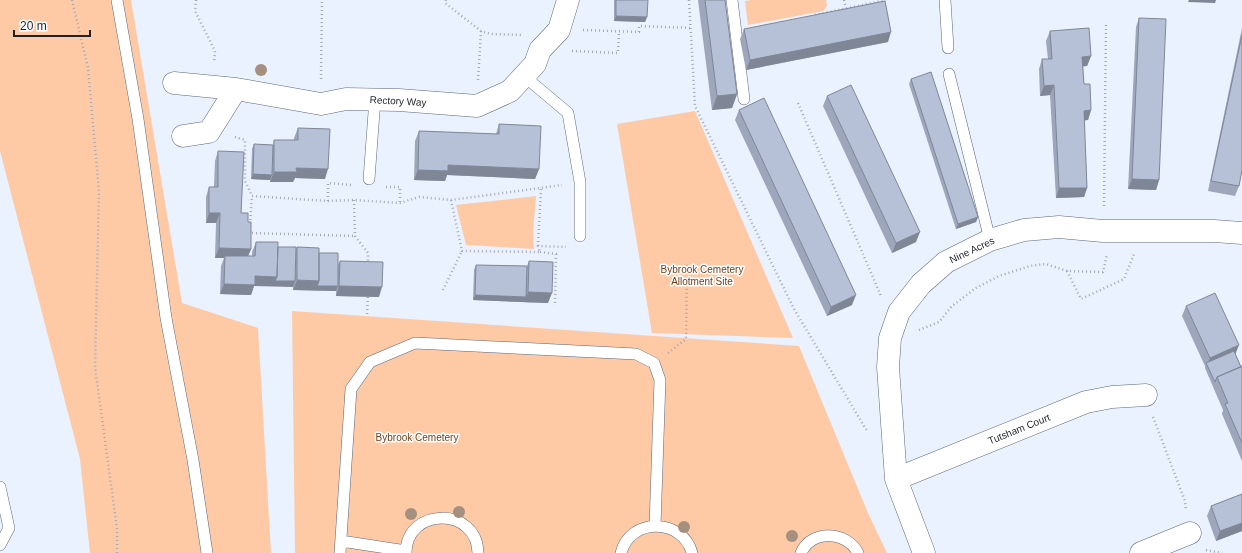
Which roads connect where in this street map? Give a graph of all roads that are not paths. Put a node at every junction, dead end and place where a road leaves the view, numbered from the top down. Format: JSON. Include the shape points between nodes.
{"nodes":[{"id":1,"x":117,"y":0,"type":"edge"},
{"id":2,"x":568,"y":0,"type":"edge"},
{"id":3,"x":732,"y":0,"type":"edge"},
{"id":4,"x":945,"y":0,"type":"edge"},
{"id":5,"x":948,"y":48,"type":"dead end"},
{"id":6,"x":949,"y":74,"type":"dead end"},
{"id":7,"x":524,"y":76,"type":"junction"},
{"id":8,"x":174,"y":83,"type":"dead end"},
{"id":9,"x":236,"y":89,"type":"junction"},
{"id":10,"x":375,"y":99,"type":"junction"},
{"id":11,"x":744,"y":99,"type":"dead end"},
{"id":12,"x":183,"y":136,"type":"dead end"},
{"id":13,"x":369,"y":179,"type":"dead end"},
{"id":14,"x":1242,"y":233,"type":"edge"},
{"id":15,"x":580,"y":236,"type":"road end"},
{"id":16,"x":990,"y":240,"type":"junction"},
{"id":17,"x":1146,"y":395,"type":"road end"},
{"id":18,"x":896,"y":479,"type":"junction"},
{"id":19,"x":0,"y":487,"type":"edge"},
{"id":20,"x":655,"y":526,"type":"junction"},
{"id":21,"x":1190,"y":532,"type":"road end"},
{"id":22,"x":341,"y":541,"type":"junction"},
{"id":23,"x":0,"y":545,"type":"edge"},
{"id":24,"x":406,"y":552,"type":"edge"},
{"id":25,"x":207,"y":553,"type":"edge"},
{"id":26,"x":340,"y":553,"type":"edge"},
{"id":27,"x":478,"y":553,"type":"edge"},
{"id":28,"x":621,"y":553,"type":"edge"},
{"id":29,"x":692,"y":553,"type":"edge"},
{"id":30,"x":801,"y":553,"type":"edge"},
{"id":31,"x":858,"y":553,"type":"edge"},
{"id":32,"x":924,"y":553,"type":"edge"},
{"id":33,"x":1140,"y":553,"type":"edge"}],
"edges":[{"from":1,"to":25,"type":"lane","via":[[138,119],[166,318]]},
{"from":2,"to":7,"type":"street","name":"Rectory Way","via":[[550,39],[535,64]]},
{"from":3,"to":11,"type":"lane"},
{"from":4,"to":5,"type":"lane"},
{"from":6,"to":16,"type":"lane"},
{"from":7,"to":10,"type":"street","name":"Rectory Way","via":[[510,91],[477,106]]},
{"from":7,"to":15,"type":"lane","via":[[568,113],[580,182]]},
{"from":8,"to":9,"type":"street","name":"Rectory Way"},
{"from":9,"to":10,"type":"street","name":"Rectory Way","via":[[321,104],[346,99]]},
{"from":9,"to":12,"type":"street","via":[[209,132]]},
{"from":10,"to":13,"type":"lane"},
{"from":14,"to":16,"type":"street","name":"Nine Acres","via":[[1059,227],[1024,230]]},
{"from":16,"to":18,"type":"street","name":"Nine Acres","via":[[946,262],[921,284],[899,312],[890,338],[888,367]]},
{"from":17,"to":18,"type":"street","name":"Tutsham Court","via":[[1086,402]]},
{"from":18,"to":32,"type":"street","name":"Nine Acres"},
{"from":19,"to":23,"type":"lane","via":[[9,528]]},
{"from":20,"to":22,"type":"lane","via":[[660,380],[654,363],[636,354],[415,343],[370,362],[351,389]]},
{"from":20,"to":28,"type":"lane","via":[[634,533],[626,541]]},
{"from":20,"to":29,"type":"lane","via":[[667,527],[678,532],[686,540]]},
{"from":21,"to":33,"type":"street"},
{"from":22,"to":24,"type":"lane"},
{"from":22,"to":26,"type":"lane"},
{"from":24,"to":27,"type":"lane","via":[[412,535],[424,522],[446,517],[467,527],[474,536]]},
{"from":30,"to":31,"type":"lane","via":[[809,542],[829,535],[849,541]]}]}
